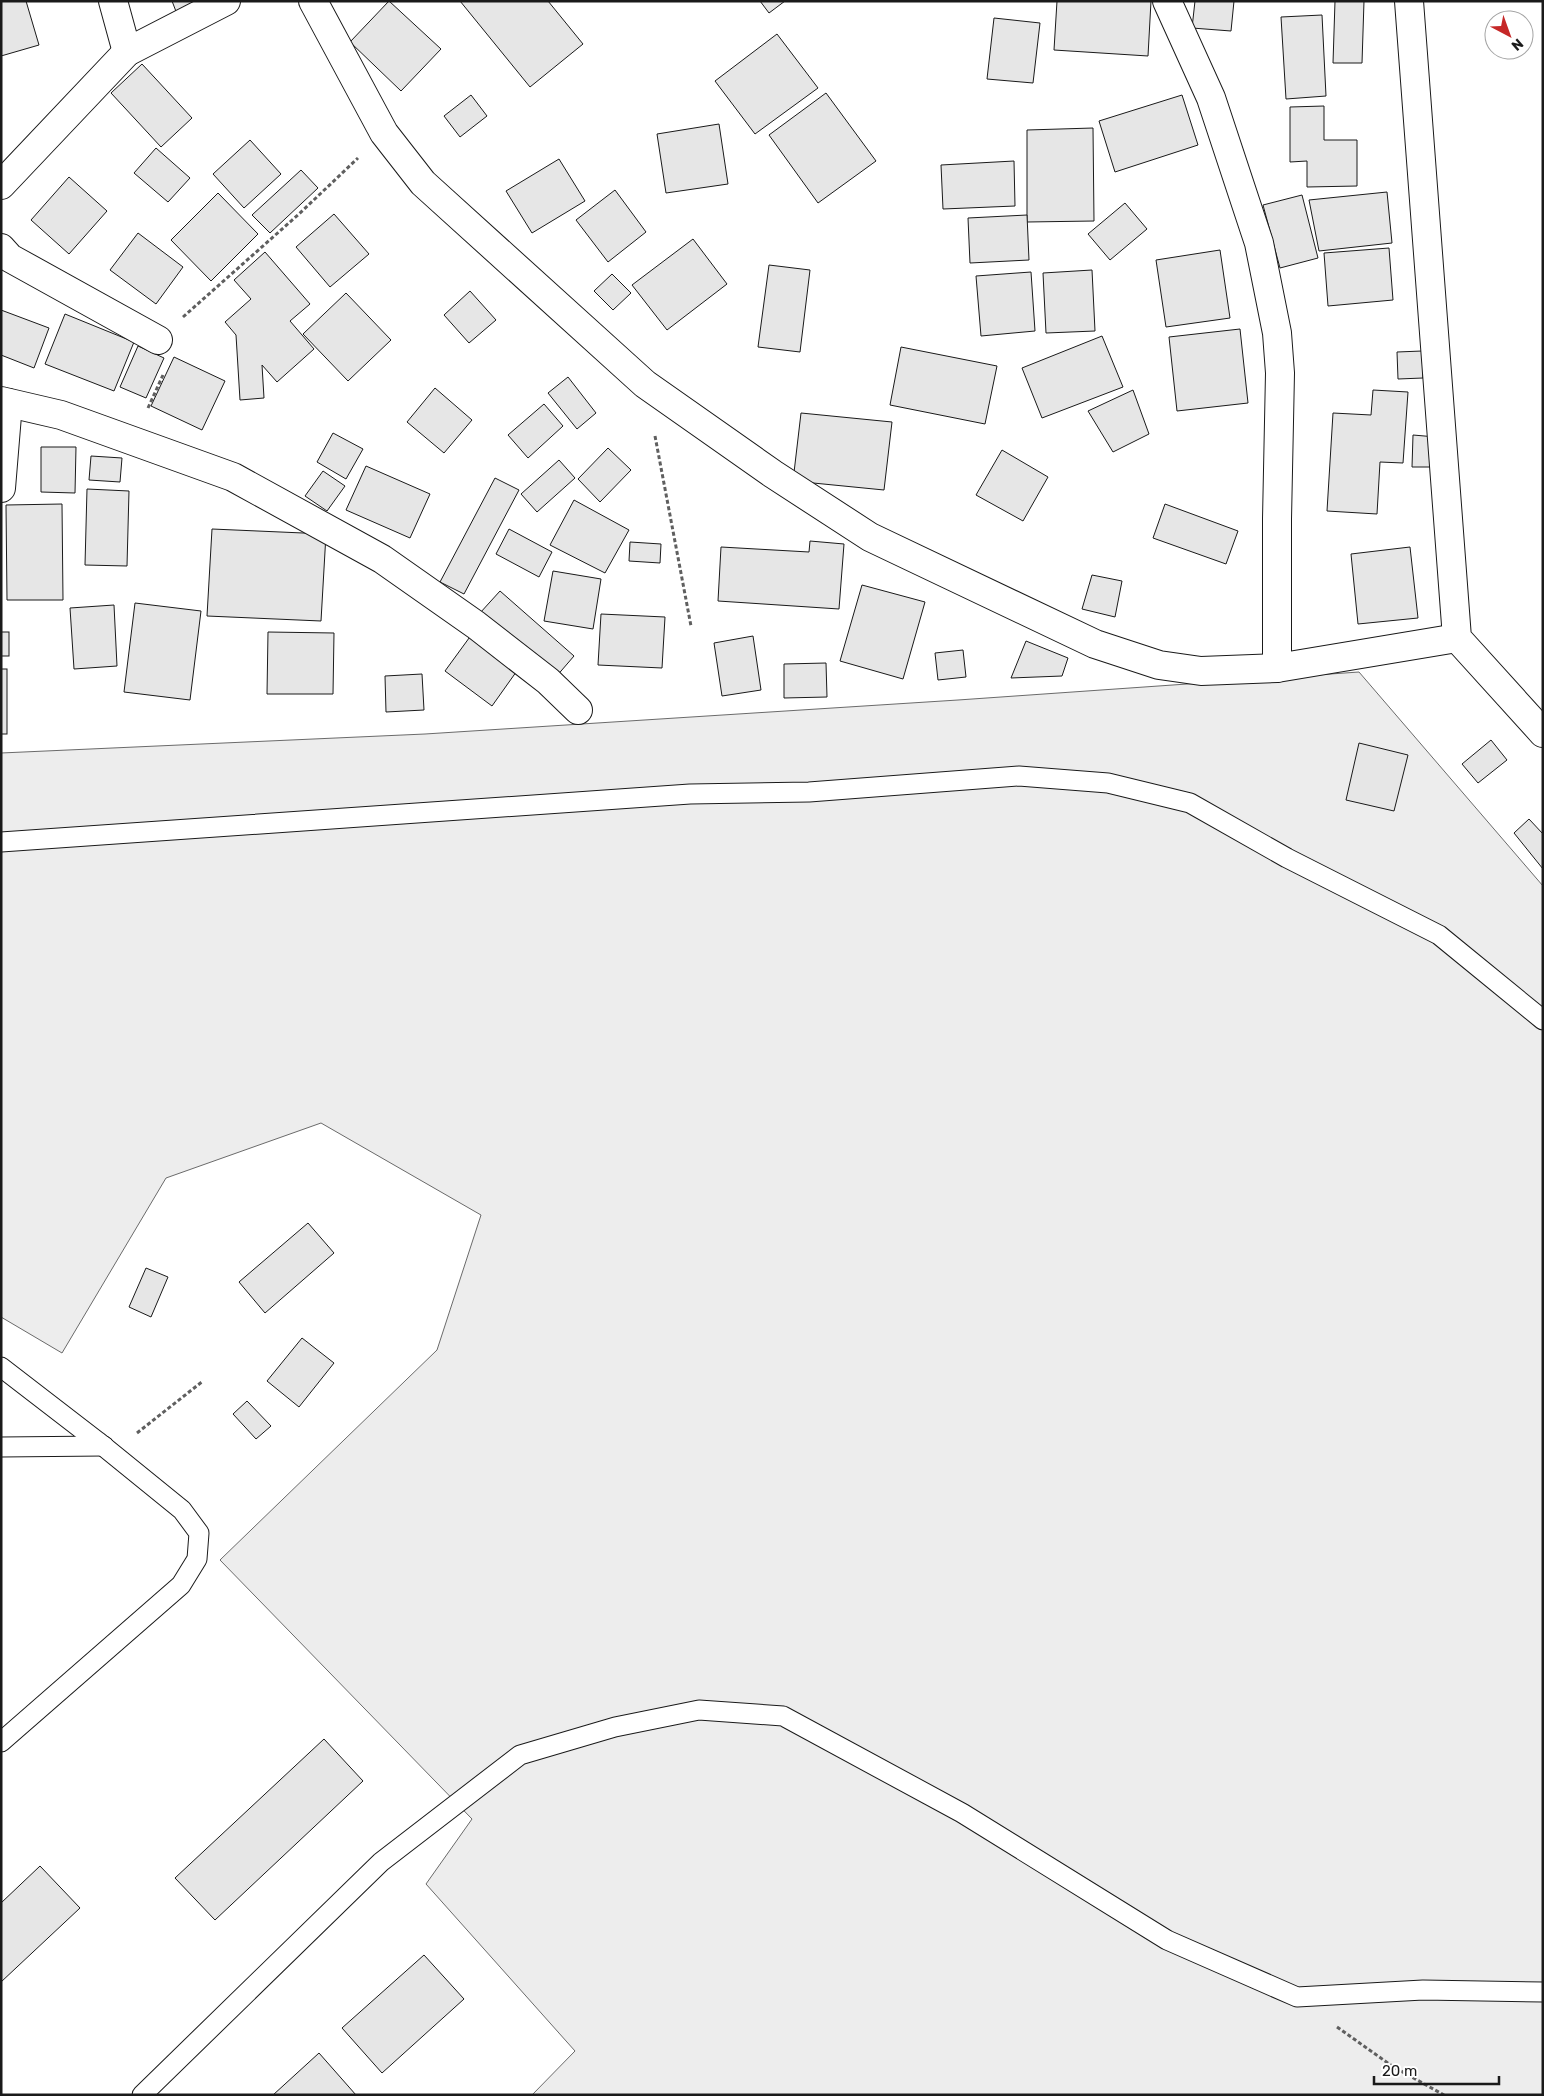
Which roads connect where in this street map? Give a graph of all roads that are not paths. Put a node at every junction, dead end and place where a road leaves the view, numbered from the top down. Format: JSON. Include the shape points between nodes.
{"nodes":[{"id":1,"x":113,"y":1,"type":"edge"},
{"id":2,"x":226,"y":1,"type":"edge"},
{"id":3,"x":314,"y":1,"type":"edge"},
{"id":4,"x":1167,"y":1,"type":"edge"},
{"id":5,"x":1409,"y":1,"type":"edge"},
{"id":6,"x":127,"y":52,"type":"junction"},
{"id":7,"x":1,"y":184,"type":"edge"},
{"id":8,"x":1,"y":248,"type":"edge"},
{"id":9,"x":158,"y":340,"type":"road end"},
{"id":10,"x":5,"y":402,"type":"edge"},
{"id":11,"x":1,"y":488,"type":"edge"},
{"id":12,"x":1457,"y":638,"type":"junction"},
{"id":13,"x":1277,"y":668,"type":"junction"},
{"id":14,"x":578,"y":710,"type":"dead end"},
{"id":15,"x":1543,"y":733,"type":"edge"},
{"id":16,"x":1,"y":842,"type":"edge"},
{"id":17,"x":1543,"y":1020,"type":"edge"},
{"id":18,"x":1,"y":1367,"type":"edge"},
{"id":19,"x":104,"y":1446,"type":"junction"},
{"id":20,"x":1,"y":1447,"type":"edge"},
{"id":21,"x":1,"y":1742,"type":"edge"},
{"id":22,"x":1543,"y":1992,"type":"edge"},
{"id":23,"x":142,"y":2095,"type":"edge"}],
"edges":[{"from":1,"to":6,"type":"street"},
{"from":2,"to":6,"type":"street"},
{"from":3,"to":13,"type":"street","via":[[384,134],[423,183],[645,384],[772,474],[870,537],[1095,644],[1159,665],[1201,671]]},
{"from":4,"to":13,"type":"street","via":[[1212,98],[1259,243],[1278,333]]},
{"from":5,"to":12,"type":"street"},
{"from":6,"to":7,"type":"street"},
{"from":8,"to":9,"type":"street","via":[[10,258]]},
{"from":10,"to":11,"type":"street"},
{"from":10,"to":14,"type":"street","via":[[61,414],[233,477],[382,559],[476,625]]},
{"from":12,"to":13,"type":"street"},
{"from":12,"to":15,"type":"street"},
{"from":16,"to":17,"type":"lane","via":[[690,794],[809,792],[1019,776],[1108,783],[1190,803],[1287,858],[1439,935]]},
{"from":18,"to":19,"type":"lane"},
{"from":19,"to":20,"type":"lane"},
{"from":19,"to":21,"type":"lane","via":[[182,1510],[199,1533],[198,1559],[181,1585]]},
{"from":22,"to":23,"type":"lane","via":[[1423,1990],[1297,1997],[1167,1940],[962,1813],[783,1716],[700,1710],[616,1727],[520,1754],[381,1862]]}]}
